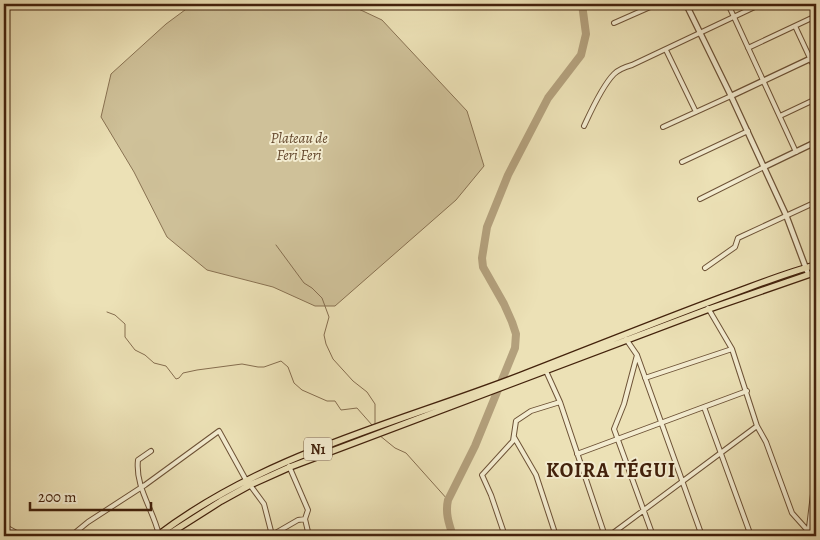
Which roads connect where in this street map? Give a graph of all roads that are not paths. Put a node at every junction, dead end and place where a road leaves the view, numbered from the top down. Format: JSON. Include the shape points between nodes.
{"nodes":[{"id":1,"x":656,"y":4,"type":"edge"},
{"id":2,"x":686,"y":4,"type":"edge"},
{"id":3,"x":728,"y":4,"type":"edge"},
{"id":4,"x":762,"y":4,"type":"edge"},
{"id":5,"x":645,"y":6,"type":"edge"},
{"id":6,"x":816,"y":16,"type":"edge"},
{"id":7,"x":734,"y":17,"type":"junction"},
{"id":8,"x":614,"y":23,"type":"dead end"},
{"id":9,"x":795,"y":26,"type":"junction"},
{"id":10,"x":701,"y":33,"type":"junction"},
{"id":11,"x":748,"y":48,"type":"junction"},
{"id":12,"x":666,"y":50,"type":"junction"},
{"id":13,"x":816,"y":56,"type":"edge"},
{"id":14,"x":810,"y":58,"type":"junction"},
{"id":15,"x":816,"y":71,"type":"edge"},
{"id":16,"x":764,"y":81,"type":"junction"},
{"id":17,"x":731,"y":96,"type":"junction"},
{"id":18,"x":816,"y":99,"type":"edge"},
{"id":19,"x":696,"y":112,"type":"junction"},
{"id":20,"x":780,"y":116,"type":"junction"},
{"id":21,"x":584,"y":126,"type":"dead end"},
{"id":22,"x":663,"y":127,"type":"dead end"},
{"id":23,"x":748,"y":131,"type":"junction"},
{"id":24,"x":816,"y":142,"type":"edge"},
{"id":25,"x":796,"y":152,"type":"junction"},
{"id":26,"x":682,"y":162,"type":"dead end"},
{"id":27,"x":764,"y":167,"type":"junction"},
{"id":28,"x":700,"y":199,"type":"dead end"},
{"id":29,"x":816,"y":202,"type":"edge"},
{"id":30,"x":786,"y":215,"type":"junction"},
{"id":31,"x":816,"y":265,"type":"edge"},
{"id":32,"x":705,"y":268,"type":"dead end"},
{"id":33,"x":805,"y":268,"type":"junction"},
{"id":34,"x":816,"y":272,"type":"edge"},
{"id":35,"x":808,"y":274,"type":"junction"},
{"id":36,"x":707,"y":307,"type":"junction"},
{"id":37,"x":626,"y":338,"type":"junction"},
{"id":38,"x":732,"y":349,"type":"junction"},
{"id":39,"x":637,"y":355,"type":"junction"},
{"id":40,"x":546,"y":371,"type":"junction"},
{"id":41,"x":645,"y":378,"type":"junction"},
{"id":42,"x":509,"y":382,"type":"junction"},
{"id":43,"x":747,"y":391,"type":"junction"},
{"id":44,"x":560,"y":402,"type":"junction"},
{"id":45,"x":704,"y":407,"type":"junction"},
{"id":46,"x":662,"y":422,"type":"junction"},
{"id":47,"x":757,"y":426,"type":"junction"},
{"id":48,"x":514,"y":437,"type":"junction"},
{"id":49,"x":618,"y":439,"type":"junction"},
{"id":50,"x":151,"y":452,"type":"dead end"},
{"id":51,"x":721,"y":453,"type":"junction"},
{"id":52,"x":577,"y":454,"type":"junction"},
{"id":53,"x":288,"y":464,"type":"junction"},
{"id":54,"x":816,"y":469,"type":"edge"},
{"id":55,"x":248,"y":482,"type":"junction"},
{"id":56,"x":682,"y":484,"type":"junction"},
{"id":57,"x":142,"y":488,"type":"junction"},
{"id":58,"x":644,"y":511,"type":"junction"},
{"id":59,"x":305,"y":519,"type":"junction"},
{"id":60,"x":4,"y":526,"type":"edge"},
{"id":61,"x":170,"y":533,"type":"edge"},
{"id":62,"x":808,"y":534,"type":"edge"},
{"id":63,"x":271,"y":535,"type":"edge"},
{"id":64,"x":22,"y":536,"type":"edge"},
{"id":65,"x":71,"y":536,"type":"edge"},
{"id":66,"x":158,"y":536,"type":"edge"},
{"id":67,"x":309,"y":536,"type":"edge"},
{"id":68,"x":505,"y":536,"type":"edge"},
{"id":69,"x":556,"y":536,"type":"edge"},
{"id":70,"x":607,"y":536,"type":"edge"},
{"id":71,"x":653,"y":536,"type":"edge"},
{"id":72,"x":702,"y":536,"type":"edge"},
{"id":73,"x":751,"y":536,"type":"edge"}],
"edges":[{"from":1,"to":5,"type":"street"},
{"from":2,"to":10,"type":"street"},
{"from":3,"to":7,"type":"street"},
{"from":4,"to":7,"type":"street"},
{"from":5,"to":8,"type":"street"},
{"from":6,"to":9,"type":"street"},
{"from":7,"to":10,"type":"street"},
{"from":7,"to":11,"type":"street"},
{"from":9,"to":11,"type":"street"},
{"from":9,"to":14,"type":"street"},
{"from":10,"to":12,"type":"street"},
{"from":10,"to":17,"type":"street"},
{"from":11,"to":16,"type":"street"},
{"from":12,"to":19,"type":"street"},
{"from":12,"to":21,"type":"street","via":[[621,68],[614,74]]},
{"from":13,"to":14,"type":"street"},
{"from":14,"to":15,"type":"street"},
{"from":14,"to":16,"type":"street"},
{"from":16,"to":17,"type":"street"},
{"from":16,"to":20,"type":"street"},
{"from":17,"to":19,"type":"street"},
{"from":17,"to":23,"type":"street"},
{"from":18,"to":20,"type":"street"},
{"from":19,"to":22,"type":"street"},
{"from":20,"to":25,"type":"street"},
{"from":23,"to":26,"type":"street"},
{"from":23,"to":27,"type":"street"},
{"from":24,"to":25,"type":"street"},
{"from":25,"to":27,"type":"street"},
{"from":27,"to":28,"type":"street"},
{"from":27,"to":30,"type":"street"},
{"from":29,"to":30,"type":"street"},
{"from":30,"to":32,"type":"street","via":[[738,238],[735,247]]},
{"from":30,"to":33,"type":"street"},
{"from":31,"to":33,"type":"main road","number":"N1"},
{"from":33,"to":35,"type":"street"},
{"from":33,"to":36,"type":"main road","number":"N1"},
{"from":34,"to":35,"type":"main road","number":"N1"},
{"from":35,"to":36,"type":"main road","number":"N1"},
{"from":36,"to":37,"type":"main road","number":"N1"},
{"from":36,"to":38,"type":"street"},
{"from":37,"to":39,"type":"street"},
{"from":37,"to":40,"type":"main road","number":"N1"},
{"from":37,"to":42,"type":"main road","number":"N1"},
{"from":38,"to":41,"type":"street"},
{"from":38,"to":43,"type":"street"},
{"from":39,"to":41,"type":"street"},
{"from":39,"to":49,"type":"street","via":[[614,429]]},
{"from":40,"to":42,"type":"main road","number":"N1"},
{"from":40,"to":44,"type":"street"},
{"from":41,"to":46,"type":"street"},
{"from":42,"to":53,"type":"main road","number":"N1"},
{"from":43,"to":45,"type":"street"},
{"from":43,"to":47,"type":"street"},
{"from":44,"to":48,"type":"street","via":[[531,411],[516,421]]},
{"from":44,"to":52,"type":"street"},
{"from":45,"to":46,"type":"street"},
{"from":45,"to":51,"type":"street"},
{"from":46,"to":49,"type":"street"},
{"from":46,"to":56,"type":"street"},
{"from":47,"to":51,"type":"street"},
{"from":47,"to":62,"type":"street","via":[[792,514]]},
{"from":48,"to":68,"type":"street","via":[[482,475]]},
{"from":48,"to":69,"type":"street","via":[[536,474]]},
{"from":49,"to":52,"type":"street"},
{"from":49,"to":58,"type":"street"},
{"from":50,"to":57,"type":"street","via":[[138,460]]},
{"from":51,"to":56,"type":"street"},
{"from":51,"to":73,"type":"street"},
{"from":52,"to":70,"type":"street"},
{"from":53,"to":55,"type":"main road","number":"N1"},
{"from":53,"to":59,"type":"street","via":[[308,510]]},
{"from":54,"to":62,"type":"street"},
{"from":55,"to":57,"type":"street","via":[[219,431]]},
{"from":55,"to":61,"type":"main road","number":"N1"},
{"from":55,"to":63,"type":"street","via":[[264,504]]},
{"from":56,"to":58,"type":"street"},
{"from":56,"to":72,"type":"street"},
{"from":57,"to":65,"type":"street"},
{"from":57,"to":66,"type":"street"},
{"from":58,"to":70,"type":"street"},
{"from":58,"to":71,"type":"street"},
{"from":59,"to":63,"type":"street"},
{"from":59,"to":67,"type":"street"},
{"from":60,"to":64,"type":"street"},
{"from":61,"to":66,"type":"main road","number":"N1"}]}
